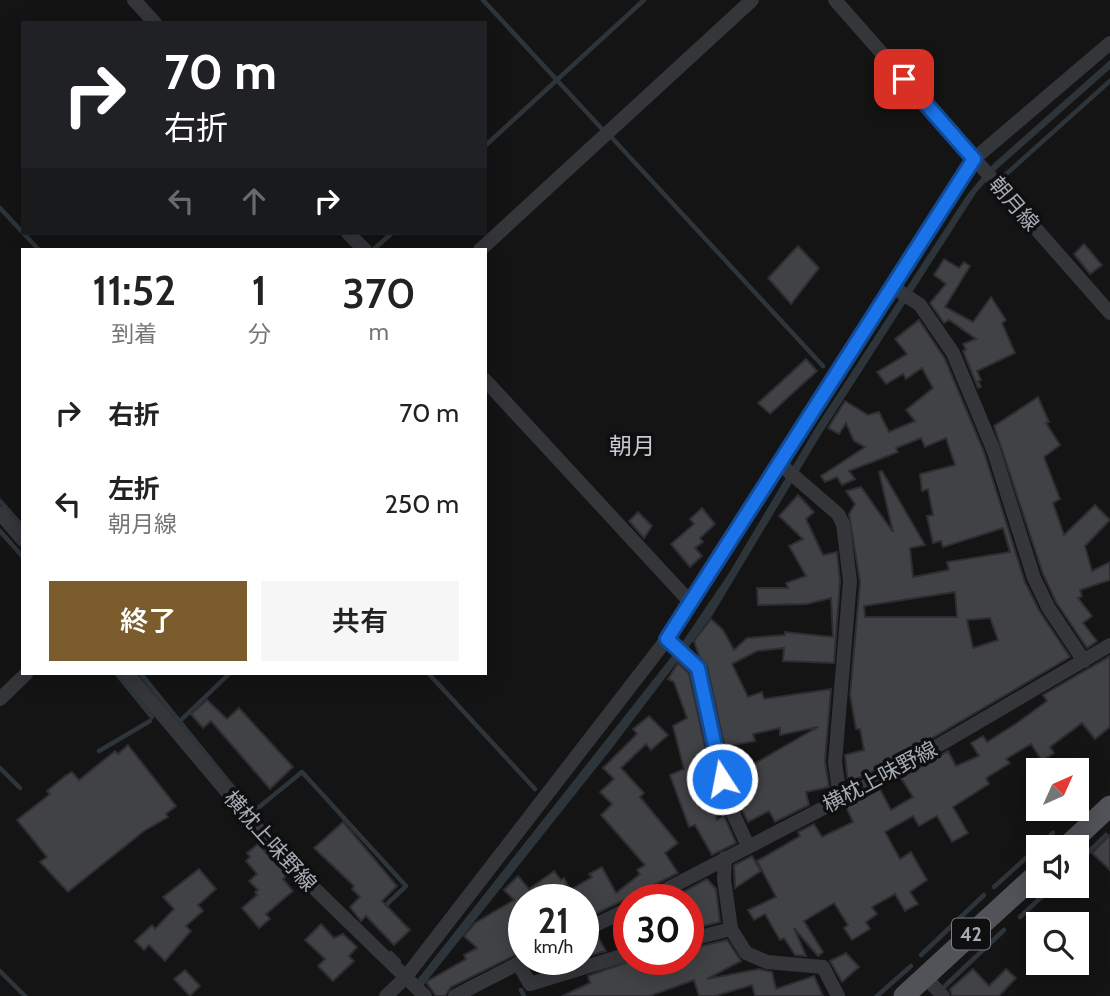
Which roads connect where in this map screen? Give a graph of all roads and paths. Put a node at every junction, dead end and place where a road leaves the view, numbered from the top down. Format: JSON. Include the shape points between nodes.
{"nodes":[{"id":1,"x":134,"y":0,"type":"edge"},
{"id":2,"x":752,"y":0,"type":"edge"},
{"id":3,"x":835,"y":0,"type":"edge"},
{"id":4,"x":153,"y":21,"type":"edge"},
{"id":5,"x":1110,"y":43,"type":"edge"},
{"id":6,"x":974,"y":159,"type":"junction"},
{"id":7,"x":350,"y":235,"type":"edge"},
{"id":8,"x":363,"y":248,"type":"edge"},
{"id":9,"x":482,"y":248,"type":"edge"},
{"id":10,"x":893,"y":287,"type":"junction"},
{"id":11,"x":1110,"y":313,"type":"edge"},
{"id":12,"x":487,"y":382,"type":"edge"},
{"id":13,"x":780,"y":464,"type":"junction"},
{"id":14,"x":0,"y":513,"type":"edge"},
{"id":15,"x":21,"y":538,"type":"edge"},
{"id":16,"x":691,"y":603,"type":"junction"},
{"id":17,"x":667,"y":639,"type":"junction"},
{"id":18,"x":1110,"y":645,"type":"edge"},
{"id":19,"x":1084,"y":661,"type":"junction"},
{"id":20,"x":25,"y":675,"type":"edge"},
{"id":21,"x":129,"y":675,"type":"edge"},
{"id":22,"x":0,"y":699,"type":"edge"},
{"id":23,"x":840,"y":798,"type":"junction"},
{"id":24,"x":1110,"y":806,"type":"edge"},
{"id":25,"x":1079,"y":835,"type":"edge"},
{"id":26,"x":748,"y":846,"type":"junction"},
{"id":27,"x":725,"y":858,"type":"junction"},
{"id":28,"x":676,"y":884,"type":"edge"},
{"id":29,"x":1026,"y":884,"type":"edge"},
{"id":30,"x":731,"y":929,"type":"junction"},
{"id":31,"x":704,"y":936,"type":"edge"},
{"id":32,"x":508,"y":968,"type":"edge"},
{"id":33,"x":527,"y":975,"type":"edge"},
{"id":34,"x":559,"y":975,"type":"edge"},
{"id":35,"x":405,"y":978,"type":"junction"},
{"id":36,"x":926,"y":978,"type":"junction"},
{"id":37,"x":386,"y":996,"type":"edge"},
{"id":38,"x":425,"y":996,"type":"edge"},
{"id":39,"x":455,"y":996,"type":"edge"},
{"id":40,"x":838,"y":996,"type":"edge"},
{"id":41,"x":904,"y":996,"type":"edge"},
{"id":42,"x":943,"y":996,"type":"edge"}],
"edges":[{"from":1,"to":4,"type":"street"},
{"from":2,"to":9,"type":"street"},
{"from":3,"to":6,"type":"street","name":"朝月線"},
{"from":5,"to":6,"type":"street"},
{"from":6,"to":10,"type":"street"},
{"from":6,"to":11,"type":"street","name":"朝月線"},
{"from":7,"to":8,"type":"street"},
{"from":10,"to":13,"type":"street"},
{"from":10,"to":19,"type":"street","via":[[920,305],[953,353],[993,449],[1034,578]]},
{"from":12,"to":16,"type":"street"},
{"from":13,"to":16,"type":"street"},
{"from":13,"to":23,"type":"street","via":[[838,514],[843,524],[850,581],[835,762]]},
{"from":14,"to":15,"type":"street"},
{"from":16,"to":17,"type":"street"},
{"from":17,"to":26,"type":"street","via":[[698,668],[726,797]]},
{"from":17,"to":35,"type":"street"},
{"from":18,"to":19,"type":"street","name":"横枕上味野線"},
{"from":19,"to":23,"type":"street","name":"横枕上味野線"},
{"from":20,"to":22,"type":"street"},
{"from":21,"to":35,"type":"street","name":"横枕上味野線","via":[[272,846]]},
{"from":23,"to":26,"type":"street","name":"横枕上味野線"},
{"from":24,"to":25,"type":"main road"},
{"from":26,"to":27,"type":"street","name":"横枕上味野線"},
{"from":27,"to":28,"type":"street","name":"横枕上味野線"},
{"from":27,"to":30,"type":"street"},
{"from":29,"to":36,"type":"main road","number":"42"},
{"from":30,"to":31,"type":"street"},
{"from":30,"to":40,"type":"street","via":[[746,953],[767,962],[822,967]]},
{"from":32,"to":39,"type":"street"},
{"from":33,"to":34,"type":"street","via":[[530,984]]},
{"from":35,"to":37,"type":"street"},
{"from":35,"to":38,"type":"street","name":"横枕上味野線"},
{"from":36,"to":41,"type":"main road","number":"42"},
{"from":36,"to":42,"type":"street"}]}
